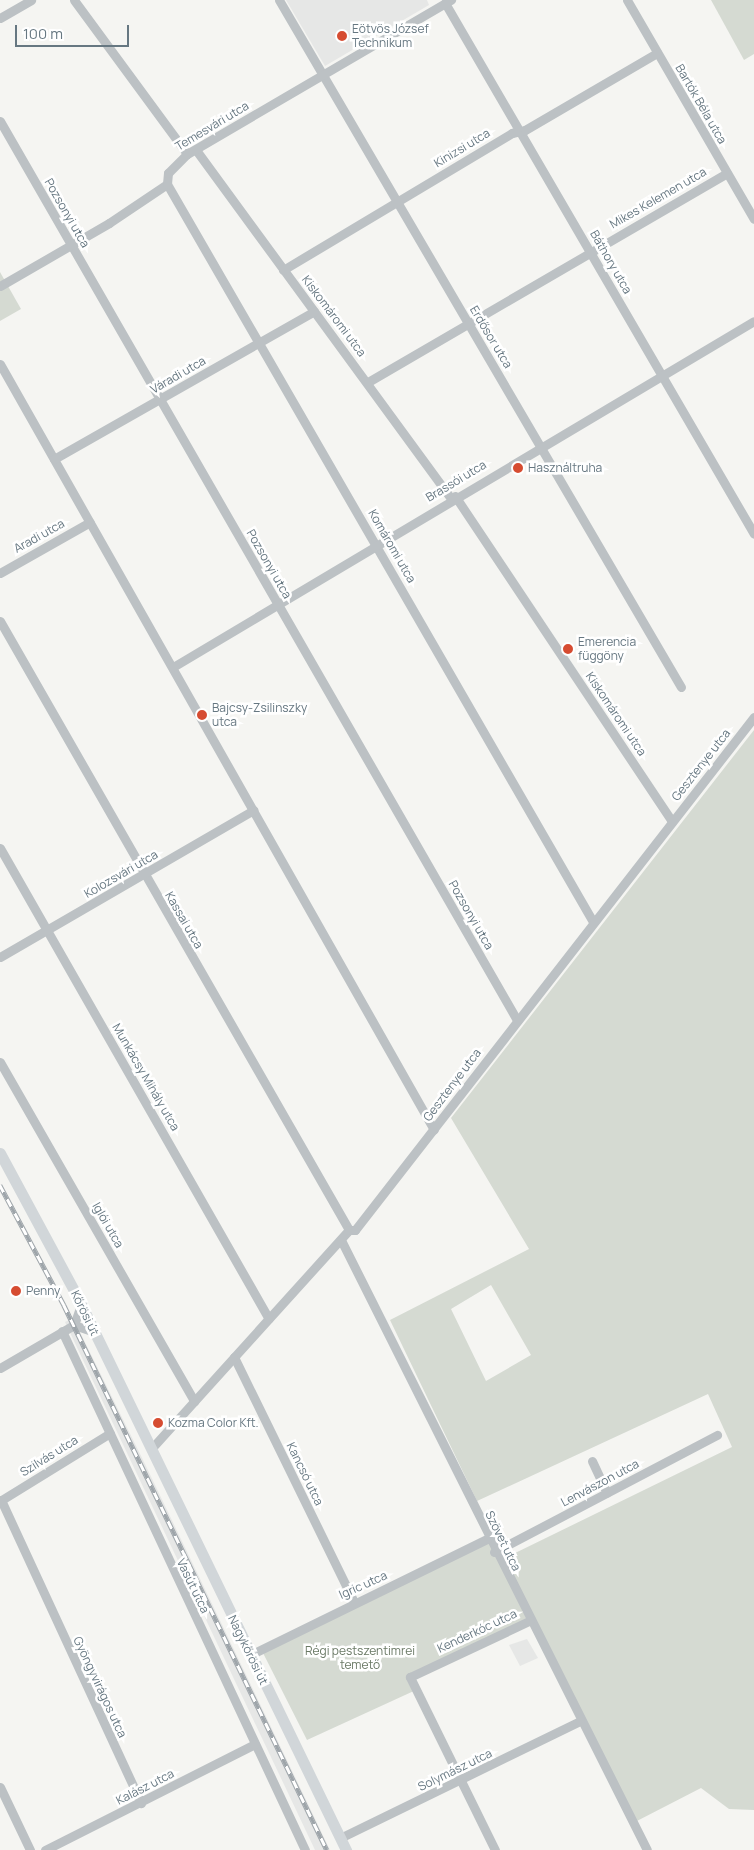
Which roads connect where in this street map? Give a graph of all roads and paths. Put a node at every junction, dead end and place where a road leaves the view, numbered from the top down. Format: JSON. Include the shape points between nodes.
{"nodes":[{"id":1,"x":31,"y":0,"type":"edge"},
{"id":2,"x":74,"y":0,"type":"edge"},
{"id":3,"x":279,"y":0,"type":"edge"},
{"id":4,"x":627,"y":0,"type":"edge"},
{"id":5,"x":442,"y":3,"type":"edge"},
{"id":6,"x":0,"y":18,"type":"edge"},
{"id":7,"x":657,"y":53,"type":"junction"},
{"id":8,"x":323,"y":75,"type":"junction"},
{"id":9,"x":0,"y":121,"type":"edge"},
{"id":10,"x":520,"y":131,"type":"junction"},
{"id":11,"x":191,"y":152,"type":"junction"},
{"id":12,"x":727,"y":173,"type":"junction"},
{"id":13,"x":167,"y":184,"type":"junction"},
{"id":14,"x":398,"y":201,"type":"junction"},
{"id":15,"x":754,"y":219,"type":"edge"},
{"id":16,"x":71,"y":245,"type":"junction"},
{"id":17,"x":590,"y":251,"type":"junction"},
{"id":18,"x":283,"y":270,"type":"junction"},
{"id":19,"x":0,"y":286,"type":"edge"},
{"id":20,"x":314,"y":311,"type":"junction"},
{"id":21,"x":754,"y":321,"type":"edge"},
{"id":22,"x":467,"y":322,"type":"junction"},
{"id":23,"x":257,"y":344,"type":"junction"},
{"id":24,"x":0,"y":364,"type":"edge"},
{"id":25,"x":662,"y":374,"type":"junction"},
{"id":26,"x":368,"y":382,"type":"junction"},
{"id":27,"x":160,"y":400,"type":"junction"},
{"id":28,"x":540,"y":445,"type":"junction"},
{"id":29,"x":54,"y":459,"type":"junction"},
{"id":30,"x":453,"y":497,"type":"junction"},
{"id":31,"x":90,"y":522,"type":"junction"},
{"id":32,"x":754,"y":534,"type":"edge"},
{"id":33,"x":376,"y":543,"type":"junction"},
{"id":34,"x":0,"y":572,"type":"edge"},
{"id":35,"x":277,"y":604,"type":"junction"},
{"id":36,"x":0,"y":621,"type":"edge"},
{"id":37,"x":173,"y":667,"type":"junction"},
{"id":38,"x":681,"y":687,"type":"dead end"},
{"id":39,"x":754,"y":717,"type":"edge"},
{"id":40,"x":254,"y":810,"type":"junction"},
{"id":41,"x":672,"y":821,"type":"junction"},
{"id":42,"x":0,"y":848,"type":"edge"},
{"id":43,"x":143,"y":876,"type":"junction"},
{"id":44,"x":593,"y":922,"type":"junction"},
{"id":45,"x":48,"y":930,"type":"junction"},
{"id":46,"x":0,"y":957,"type":"edge"},
{"id":47,"x":517,"y":1020,"type":"junction"},
{"id":48,"x":0,"y":1062,"type":"edge"},
{"id":49,"x":434,"y":1130,"type":"junction"},
{"id":50,"x":0,"y":1153,"type":"edge"},
{"id":51,"x":349,"y":1230,"type":"junction"},
{"id":52,"x":341,"y":1240,"type":"junction"},
{"id":53,"x":81,"y":1305,"type":"junction"},
{"id":54,"x":269,"y":1319,"type":"junction"},
{"id":55,"x":74,"y":1325,"type":"junction"},
{"id":56,"x":62,"y":1331,"type":"junction"},
{"id":57,"x":94,"y":1332,"type":"junction"},
{"id":58,"x":234,"y":1357,"type":"junction"},
{"id":59,"x":225,"y":1367,"type":"junction"},
{"id":60,"x":0,"y":1368,"type":"edge"},
{"id":61,"x":241,"y":1372,"type":"junction"},
{"id":62,"x":194,"y":1401,"type":"junction"},
{"id":63,"x":110,"y":1432,"type":"junction"},
{"id":64,"x":717,"y":1435,"type":"dead end"},
{"id":65,"x":152,"y":1450,"type":"junction"},
{"id":66,"x":592,"y":1461,"type":"dead end"},
{"id":67,"x":607,"y":1493,"type":"junction"},
{"id":68,"x":1,"y":1500,"type":"edge"},
{"id":69,"x":487,"y":1539,"type":"junction"},
{"id":70,"x":494,"y":1552,"type":"junction"},
{"id":71,"x":354,"y":1602,"type":"junction"},
{"id":72,"x":529,"y":1621,"type":"junction"},
{"id":73,"x":250,"y":1655,"type":"junction"},
{"id":74,"x":580,"y":1721,"type":"junction"},
{"id":75,"x":255,"y":1744,"type":"junction"},
{"id":76,"x":462,"y":1781,"type":"junction"},
{"id":77,"x":0,"y":1787,"type":"edge"},
{"id":78,"x":141,"y":1803,"type":"junction"},
{"id":79,"x":340,"y":1838,"type":"junction"},
{"id":80,"x":30,"y":1850,"type":"edge"},
{"id":81,"x":44,"y":1850,"type":"edge"},
{"id":82,"x":305,"y":1850,"type":"edge"},
{"id":83,"x":346,"y":1850,"type":"edge"},
{"id":84,"x":495,"y":1850,"type":"edge"},
{"id":85,"x":647,"y":1850,"type":"edge"}],
"edges":[{"from":1,"to":6,"type":"street"},
{"from":2,"to":11,"type":"street","name":"Kiskomáromi utca"},
{"from":3,"to":8,"type":"street","name":"Erdősor utca"},
{"from":4,"to":7,"type":"street","name":"Bartók Béla utca"},
{"from":5,"to":8,"type":"street","name":"Temesvári utca"},
{"from":5,"to":10,"type":"street","name":"Báthory utca"},
{"from":7,"to":10,"type":"street","name":"Kinizsi utca"},
{"from":7,"to":12,"type":"street","name":"Bartók Béla utca"},
{"from":8,"to":11,"type":"street","name":"Temesvári utca"},
{"from":8,"to":14,"type":"street","name":"Erdősor utca"},
{"from":9,"to":16,"type":"street","name":"Pozsonyi utca"},
{"from":10,"to":14,"type":"street","name":"Kinizsi utca"},
{"from":10,"to":17,"type":"street","name":"Báthory utca"},
{"from":11,"to":13,"type":"street","name":"Temesvári utca","via":[[168,173]]},
{"from":11,"to":18,"type":"street","name":"Kiskomáromi utca"},
{"from":12,"to":15,"type":"street","name":"Bartók Béla utca"},
{"from":12,"to":17,"type":"street","name":"Mikes Kelemen utca"},
{"from":13,"to":16,"type":"street"},
{"from":13,"to":23,"type":"street","name":"Komáromi utca"},
{"from":14,"to":18,"type":"street","name":"Kinizsi utca"},
{"from":14,"to":22,"type":"street","name":"Erdősor utca"},
{"from":16,"to":19,"type":"street"},
{"from":16,"to":27,"type":"street","name":"Pozsonyi utca"},
{"from":17,"to":22,"type":"street","name":"Mikes Kelemen utca"},
{"from":17,"to":25,"type":"street","name":"Báthory utca"},
{"from":18,"to":20,"type":"street","name":"Kiskomáromi utca"},
{"from":20,"to":23,"type":"street","name":"Váradi utca"},
{"from":20,"to":26,"type":"street","name":"Kiskomáromi utca"},
{"from":21,"to":25,"type":"street","name":"Brassói utca"},
{"from":22,"to":26,"type":"street","name":"Mikes Kelemen utca"},
{"from":22,"to":28,"type":"street","name":"Erdősor utca"},
{"from":23,"to":27,"type":"street","name":"Váradi utca"},
{"from":23,"to":33,"type":"street","name":"Komáromi utca"},
{"from":24,"to":29,"type":"street"},
{"from":25,"to":28,"type":"street","name":"Brassói utca"},
{"from":25,"to":32,"type":"street","name":"Báthory utca"},
{"from":26,"to":30,"type":"street","name":"Kiskomáromi utca"},
{"from":27,"to":29,"type":"street","name":"Váradi utca"},
{"from":27,"to":35,"type":"street","name":"Pozsonyi utca"},
{"from":28,"to":30,"type":"street","name":"Brassói utca"},
{"from":28,"to":38,"type":"street","name":"Erdősor utca"},
{"from":29,"to":31,"type":"street"},
{"from":30,"to":33,"type":"street","name":"Brassói utca"},
{"from":30,"to":41,"type":"street","name":"Kiskomáromi utca"},
{"from":31,"to":34,"type":"street","name":"Aradi utca"},
{"from":31,"to":37,"type":"street"},
{"from":33,"to":35,"type":"street","name":"Brassói utca"},
{"from":33,"to":44,"type":"street","name":"Komáromi utca"},
{"from":35,"to":37,"type":"street","name":"Brassói utca"},
{"from":35,"to":47,"type":"street","name":"Pozsonyi utca"},
{"from":36,"to":43,"type":"street","name":"Kassai utca"},
{"from":37,"to":40,"type":"street"},
{"from":39,"to":41,"type":"street","name":"Gesztenye utca"},
{"from":40,"to":43,"type":"street","name":"Kolozsvári utca"},
{"from":40,"to":49,"type":"street"},
{"from":41,"to":44,"type":"street","name":"Gesztenye utca"},
{"from":42,"to":45,"type":"street","name":"Munkácsy Mihály utca"},
{"from":43,"to":45,"type":"street","name":"Kolozsvári utca"},
{"from":43,"to":51,"type":"street","name":"Kassai utca"},
{"from":44,"to":47,"type":"street","name":"Gesztenye utca"},
{"from":45,"to":46,"type":"street","name":"Kolozsvári utca"},
{"from":45,"to":54,"type":"street","name":"Munkácsy Mihály utca"},
{"from":47,"to":49,"type":"street","name":"Gesztenye utca"},
{"from":48,"to":62,"type":"street","name":"Iglói utca"},
{"from":49,"to":51,"type":"street","name":"Gesztenye utca","via":[[355,1230]]},
{"from":50,"to":53,"type":"main road","name":"Kőrösi út"},
{"from":51,"to":52,"type":"street","name":"Gesztenye utca"},
{"from":52,"to":54,"type":"street","name":"Gesztenye utca"},
{"from":52,"to":69,"type":"street","name":"Szövet utca"},
{"from":53,"to":55,"type":"street"},
{"from":53,"to":57,"type":"main road","name":"Kőrösi út"},
{"from":54,"to":58,"type":"street","name":"Gesztenye utca"},
{"from":55,"to":56,"type":"street"},
{"from":55,"to":57,"type":"street"},
{"from":56,"to":60,"type":"street"},
{"from":56,"to":63,"type":"street","name":"Vasút utca"},
{"from":57,"to":65,"type":"main road","name":"Kőrösi út"},
{"from":58,"to":59,"type":"street","name":"Gesztenye utca"},
{"from":58,"to":61,"type":"street","name":"Kancsó utca"},
{"from":59,"to":61,"type":"street"},
{"from":59,"to":62,"type":"street","name":"Gesztenye utca"},
{"from":61,"to":71,"type":"street","name":"Kancsó utca"},
{"from":62,"to":65,"type":"street","name":"Gesztenye utca"},
{"from":63,"to":68,"type":"street","name":"Szilvás utca"},
{"from":63,"to":75,"type":"street","name":"Vasút utca"},
{"from":64,"to":67,"type":"street","name":"Lenvászon utca"},
{"from":65,"to":73,"type":"main road","name":"Nagykőrösi út"},
{"from":66,"to":67,"type":"street"},
{"from":67,"to":70,"type":"street","name":"Lenvászon utca"},
{"from":68,"to":78,"type":"street","name":"Gyöngyvirágos utca"},
{"from":69,"to":70,"type":"street","name":"Szövet utca"},
{"from":69,"to":71,"type":"street","name":"Igric utca"},
{"from":70,"to":72,"type":"street","name":"Szövet utca"},
{"from":71,"to":73,"type":"street","name":"Igric utca"},
{"from":72,"to":74,"type":"street","name":"Szövet utca"},
{"from":72,"to":76,"type":"street","name":"Kenderkóc utca","via":[[410,1677]]},
{"from":73,"to":79,"type":"main road","name":"Nagykőrösi út"},
{"from":74,"to":76,"type":"street","name":"Solymász utca"},
{"from":74,"to":85,"type":"street","name":"Szövet utca"},
{"from":75,"to":78,"type":"street","name":"Kalász utca"},
{"from":75,"to":82,"type":"street","name":"Vasút utca"},
{"from":76,"to":79,"type":"street","name":"Solymász utca"},
{"from":76,"to":84,"type":"street"},
{"from":77,"to":80,"type":"street"},
{"from":78,"to":81,"type":"street","name":"Kalász utca"},
{"from":79,"to":83,"type":"main road","name":"Nagykőrösi út"}]}
